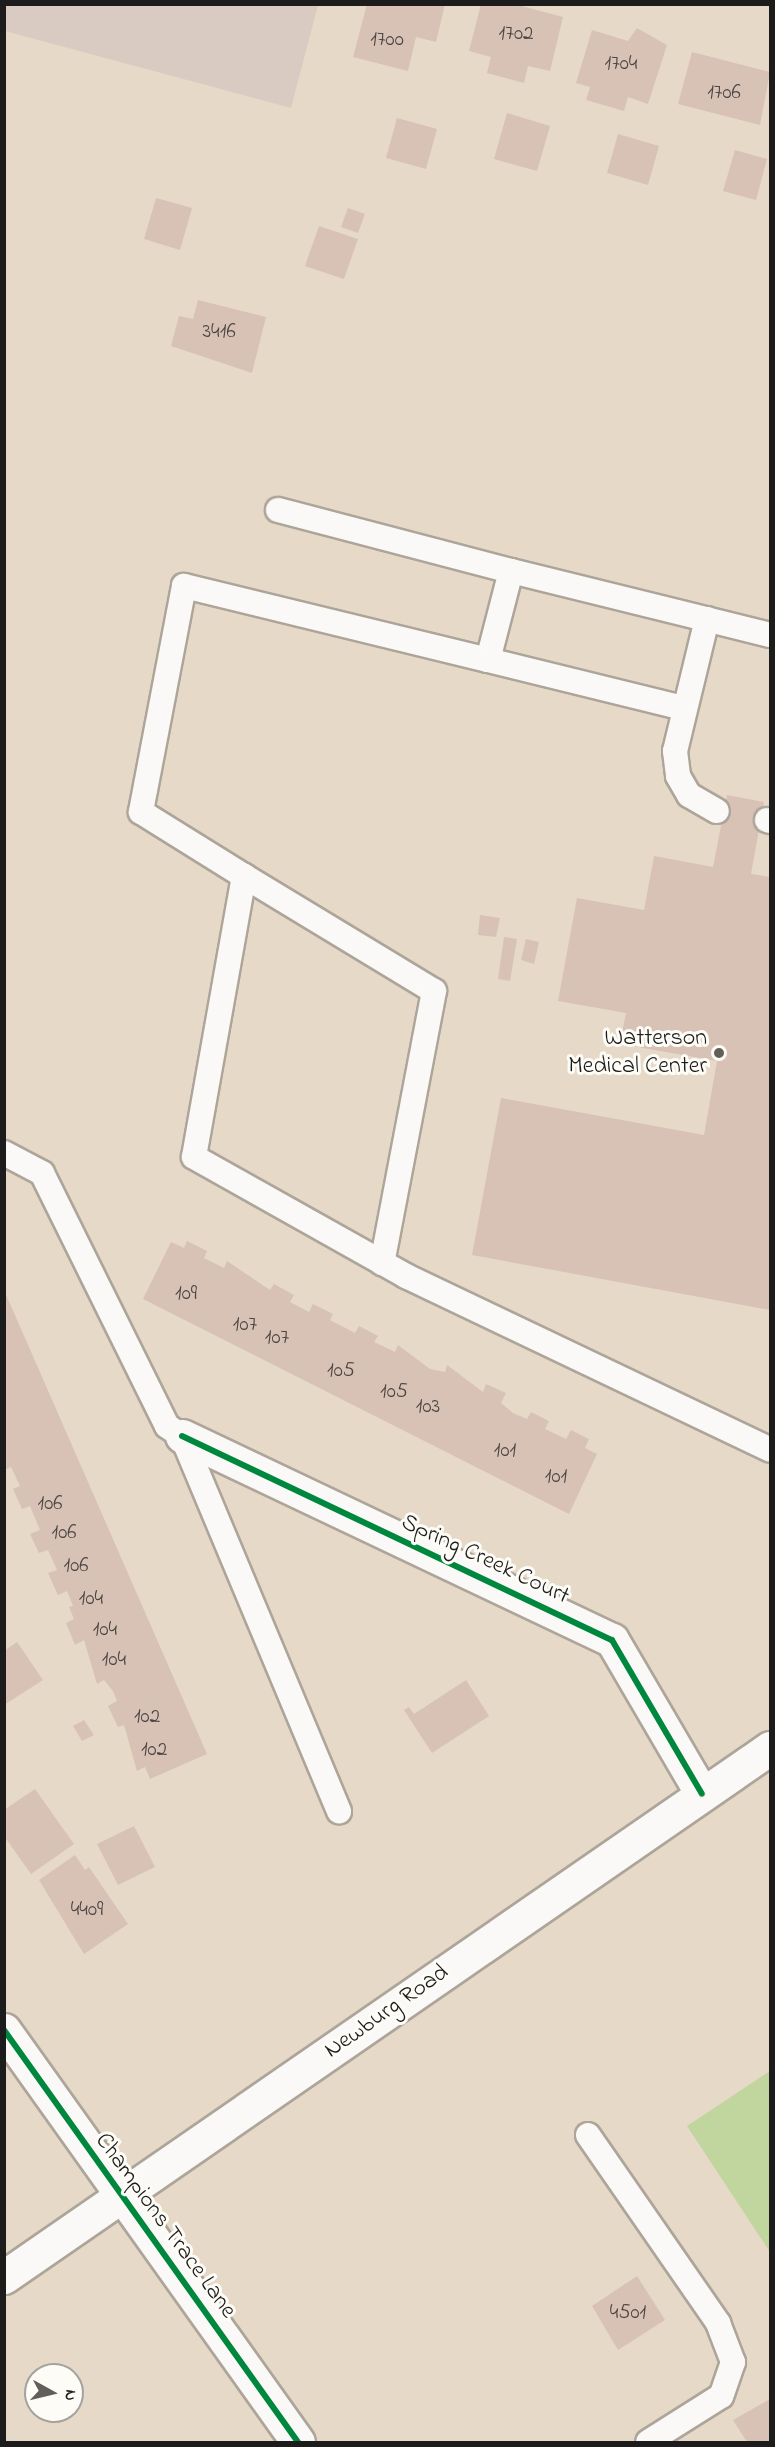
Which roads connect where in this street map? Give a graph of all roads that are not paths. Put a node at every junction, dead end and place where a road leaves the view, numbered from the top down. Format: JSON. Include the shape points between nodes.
{"nodes":[{"id":1,"x":278,"y":510,"type":"dead end"},
{"id":2,"x":511,"y":571,"type":"junction"},
{"id":3,"x":707,"y":619,"type":"junction"},
{"id":4,"x":771,"y":635,"type":"edge"},
{"id":5,"x":488,"y":660,"type":"junction"},
{"id":6,"x":683,"y":708,"type":"junction"},
{"id":7,"x":717,"y":811,"type":"dead end"},
{"id":8,"x":244,"y":876,"type":"junction"},
{"id":9,"x":4,"y":1153,"type":"edge"},
{"id":10,"x":382,"y":1263,"type":"junction"},
{"id":11,"x":182,"y":1436,"type":"junction"},
{"id":12,"x":771,"y":1450,"type":"edge"},
{"id":13,"x":771,"y":1748,"type":"edge"},
{"id":14,"x":702,"y":1794,"type":"junction"},
{"id":15,"x":339,"y":1811,"type":"dead end"},
{"id":16,"x":4,"y":2030,"type":"edge"},
{"id":17,"x":588,"y":2135,"type":"dead end"},
{"id":18,"x":122,"y":2194,"type":"junction"},
{"id":19,"x":4,"y":2277,"type":"edge"},
{"id":20,"x":298,"y":2442,"type":"edge"},
{"id":21,"x":648,"y":2442,"type":"edge"}],
"edges":[{"from":1,"to":2,"type":"lane"},
{"from":2,"to":3,"type":"lane"},
{"from":2,"to":5,"type":"lane"},
{"from":3,"to":4,"type":"lane"},
{"from":3,"to":6,"type":"lane"},
{"from":5,"to":6,"type":"lane"},
{"from":5,"to":8,"type":"lane","via":[[184,586],[141,812]]},
{"from":6,"to":7,"type":"lane","via":[[675,751],[678,776],[689,795]]},
{"from":8,"to":10,"type":"lane","via":[[434,991]]},
{"from":8,"to":10,"type":"lane","via":[[194,1157]]},
{"from":9,"to":11,"type":"lane","via":[[42,1173],[166,1426]]},
{"from":10,"to":12,"type":"lane"},
{"from":11,"to":14,"type":"street","name":"Spring Creek Court","via":[[612,1640]]},
{"from":11,"to":15,"type":"lane"},
{"from":13,"to":14,"type":"street","name":"Newburg Road"},
{"from":14,"to":18,"type":"street","name":"Newburg Road"},
{"from":16,"to":18,"type":"street","name":"Champions Trace Lane"},
{"from":17,"to":21,"type":"lane","via":[[718,2323],[733,2362],[721,2396]]},
{"from":18,"to":19,"type":"street","name":"Newburg Road"},
{"from":18,"to":20,"type":"street","name":"Champions Trace Lane"}]}
